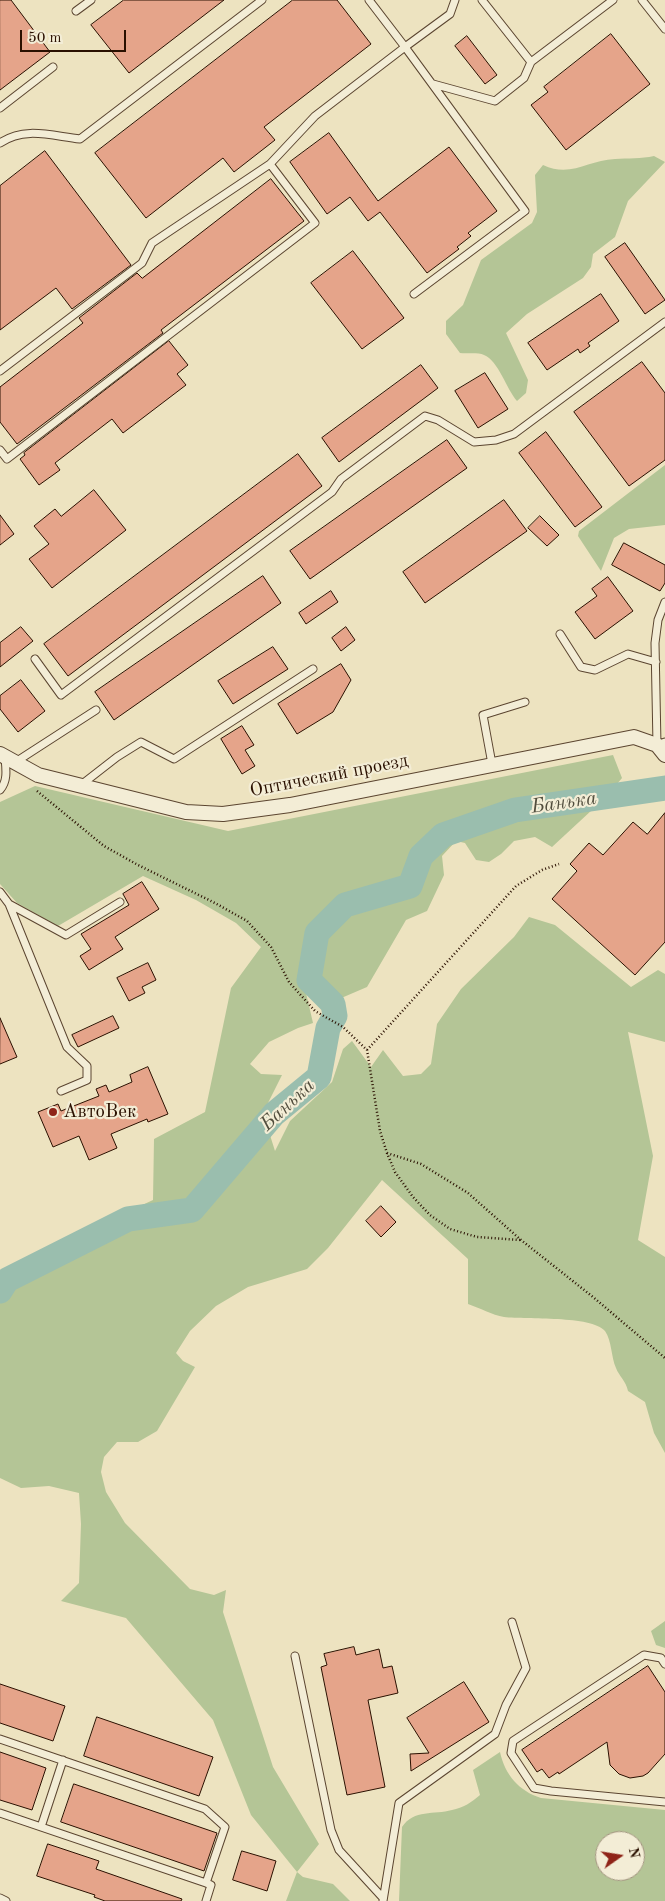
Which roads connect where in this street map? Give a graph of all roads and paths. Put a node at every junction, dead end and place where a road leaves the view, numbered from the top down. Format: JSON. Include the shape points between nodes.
{"nodes":[{"id":1,"x":91,"y":0,"type":"edge"},
{"id":2,"x":262,"y":0,"type":"edge"},
{"id":3,"x":369,"y":0,"type":"edge"},
{"id":4,"x":455,"y":0,"type":"edge"},
{"id":5,"x":482,"y":0,"type":"edge"},
{"id":6,"x":613,"y":0,"type":"edge"},
{"id":7,"x":642,"y":0,"type":"edge"},
{"id":8,"x":76,"y":11,"type":"dead end"},
{"id":9,"x":665,"y":29,"type":"edge"},
{"id":10,"x":405,"y":47,"type":"junction"},
{"id":11,"x":531,"y":62,"type":"junction"},
{"id":12,"x":54,"y":67,"type":"dead end"},
{"id":13,"x":433,"y":84,"type":"junction"},
{"id":14,"x":0,"y":108,"type":"edge"},
{"id":15,"x":0,"y":143,"type":"edge"},
{"id":16,"x":270,"y":164,"type":"junction"},
{"id":17,"x":414,"y":294,"type":"dead end"},
{"id":18,"x":665,"y":322,"type":"edge"},
{"id":19,"x":0,"y":371,"type":"edge"},
{"id":20,"x":0,"y":450,"type":"edge"},
{"id":21,"x":665,"y":602,"type":"edge"},
{"id":22,"x":560,"y":634,"type":"dead end"},
{"id":23,"x":35,"y":659,"type":"dead end"},
{"id":24,"x":656,"y":662,"type":"junction"},
{"id":25,"x":313,"y":669,"type":"dead end"},
{"id":26,"x":525,"y":702,"type":"dead end"},
{"id":27,"x":96,"y":710,"type":"dead end"},
{"id":28,"x":662,"y":747,"type":"edge"},
{"id":29,"x":6,"y":758,"type":"edge"},
{"id":30,"x":492,"y":764,"type":"junction"},
{"id":31,"x":81,"y":785,"type":"junction"},
{"id":32,"x":0,"y":790,"type":"edge"},
{"id":33,"x":37,"y":791,"type":"dead end"},
{"id":34,"x":559,"y":864,"type":"dead end"},
{"id":35,"x":0,"y":892,"type":"edge"},
{"id":36,"x":120,"y":902,"type":"dead end"},
{"id":37,"x":9,"y":904,"type":"junction"},
{"id":38,"x":367,"y":1050,"type":"junction"},
{"id":39,"x":61,"y":1091,"type":"dead end"},
{"id":40,"x":386,"y":1153,"type":"junction"},
{"id":41,"x":521,"y":1240,"type":"junction"},
{"id":42,"x":665,"y":1358,"type":"edge"},
{"id":43,"x":512,"y":1622,"type":"dead end"},
{"id":44,"x":295,"y":1656,"type":"dead end"},
{"id":45,"x":665,"y":1664,"type":"edge"},
{"id":46,"x":0,"y":1739,"type":"edge"},
{"id":47,"x":63,"y":1760,"type":"junction"},
{"id":48,"x":665,"y":1802,"type":"edge"},
{"id":49,"x":0,"y":1813,"type":"edge"},
{"id":50,"x":41,"y":1827,"type":"junction"},
{"id":51,"x":206,"y":1883,"type":"junction"},
{"id":52,"x":0,"y":1898,"type":"edge"},
{"id":53,"x":383,"y":1900,"type":"edge"},
{"id":54,"x":6,"y":1901,"type":"edge"},
{"id":55,"x":206,"y":1901,"type":"edge"}],
"edges":[{"from":1,"to":8,"type":"lane"},
{"from":2,"to":15,"type":"lane","via":[[80,139],[30,132],[11,136]]},
{"from":3,"to":10,"type":"lane"},
{"from":4,"to":10,"type":"lane","via":[[450,14]]},
{"from":5,"to":11,"type":"lane"},
{"from":6,"to":11,"type":"lane"},
{"from":7,"to":9,"type":"lane"},
{"from":10,"to":13,"type":"lane"},
{"from":10,"to":16,"type":"lane","via":[[315,116]]},
{"from":11,"to":13,"type":"lane","via":[[524,78],[495,101]]},
{"from":12,"to":14,"type":"lane"},
{"from":13,"to":17,"type":"lane","via":[[525,211]]},
{"from":16,"to":19,"type":"lane","via":[[152,243],[142,263]]},
{"from":16,"to":20,"type":"lane","via":[[315,223],[6,459]]},
{"from":18,"to":23,"type":"lane","via":[[514,434],[474,442],[438,420],[424,416],[341,479],[332,492],[61,695]]},
{"from":21,"to":24,"type":"lane","via":[[658,620]]},
{"from":22,"to":24,"type":"lane","via":[[581,667],[595,670],[628,654]]},
{"from":24,"to":28,"type":"lane"},
{"from":25,"to":31,"type":"lane","via":[[174,759],[141,742],[117,756]]},
{"from":26,"to":30,"type":"lane","via":[[483,715]]},
{"from":27,"to":29,"type":"lane"},
{"from":28,"to":30,"type":"street","name":"Оптический проезд","via":[[634,737]]},
{"from":29,"to":31,"type":"street","name":"Оптический проезд","via":[[38,775]]},
{"from":29,"to":32,"type":"lane","via":[[4,786]]},
{"from":30,"to":31,"type":"street","name":"Оптический проезд","via":[[290,805],[224,814],[186,812]]},
{"from":33,"to":38,"type":"path","via":[[104,846],[247,922],[271,947],[290,982],[315,1012],[343,1027]]},
{"from":34,"to":38,"type":"path","via":[[516,886]]},
{"from":35,"to":37,"type":"lane"},
{"from":36,"to":37,"type":"lane","via":[[66,935]]},
{"from":37,"to":39,"type":"lane","via":[[67,1047],[87,1066],[87,1080]]},
{"from":38,"to":40,"type":"path"},
{"from":40,"to":41,"type":"path","via":[[421,1164],[468,1193]]},
{"from":40,"to":41,"type":"path","via":[[413,1197],[450,1229],[477,1237]]},
{"from":41,"to":42,"type":"path"},
{"from":43,"to":53,"type":"lane","via":[[526,1668],[494,1734],[399,1803]]},
{"from":44,"to":53,"type":"lane","via":[[331,1830],[339,1850]]},
{"from":45,"to":48,"type":"lane","via":[[661,1658],[644,1655],[513,1741],[511,1753],[534,1788]]},
{"from":46,"to":47,"type":"lane"},
{"from":47,"to":50,"type":"lane"},
{"from":47,"to":51,"type":"lane","via":[[205,1809],[225,1827]]},
{"from":49,"to":50,"type":"lane"},
{"from":50,"to":51,"type":"lane"},
{"from":51,"to":55,"type":"lane","via":[[211,1885]]},
{"from":52,"to":54,"type":"lane"}]}
